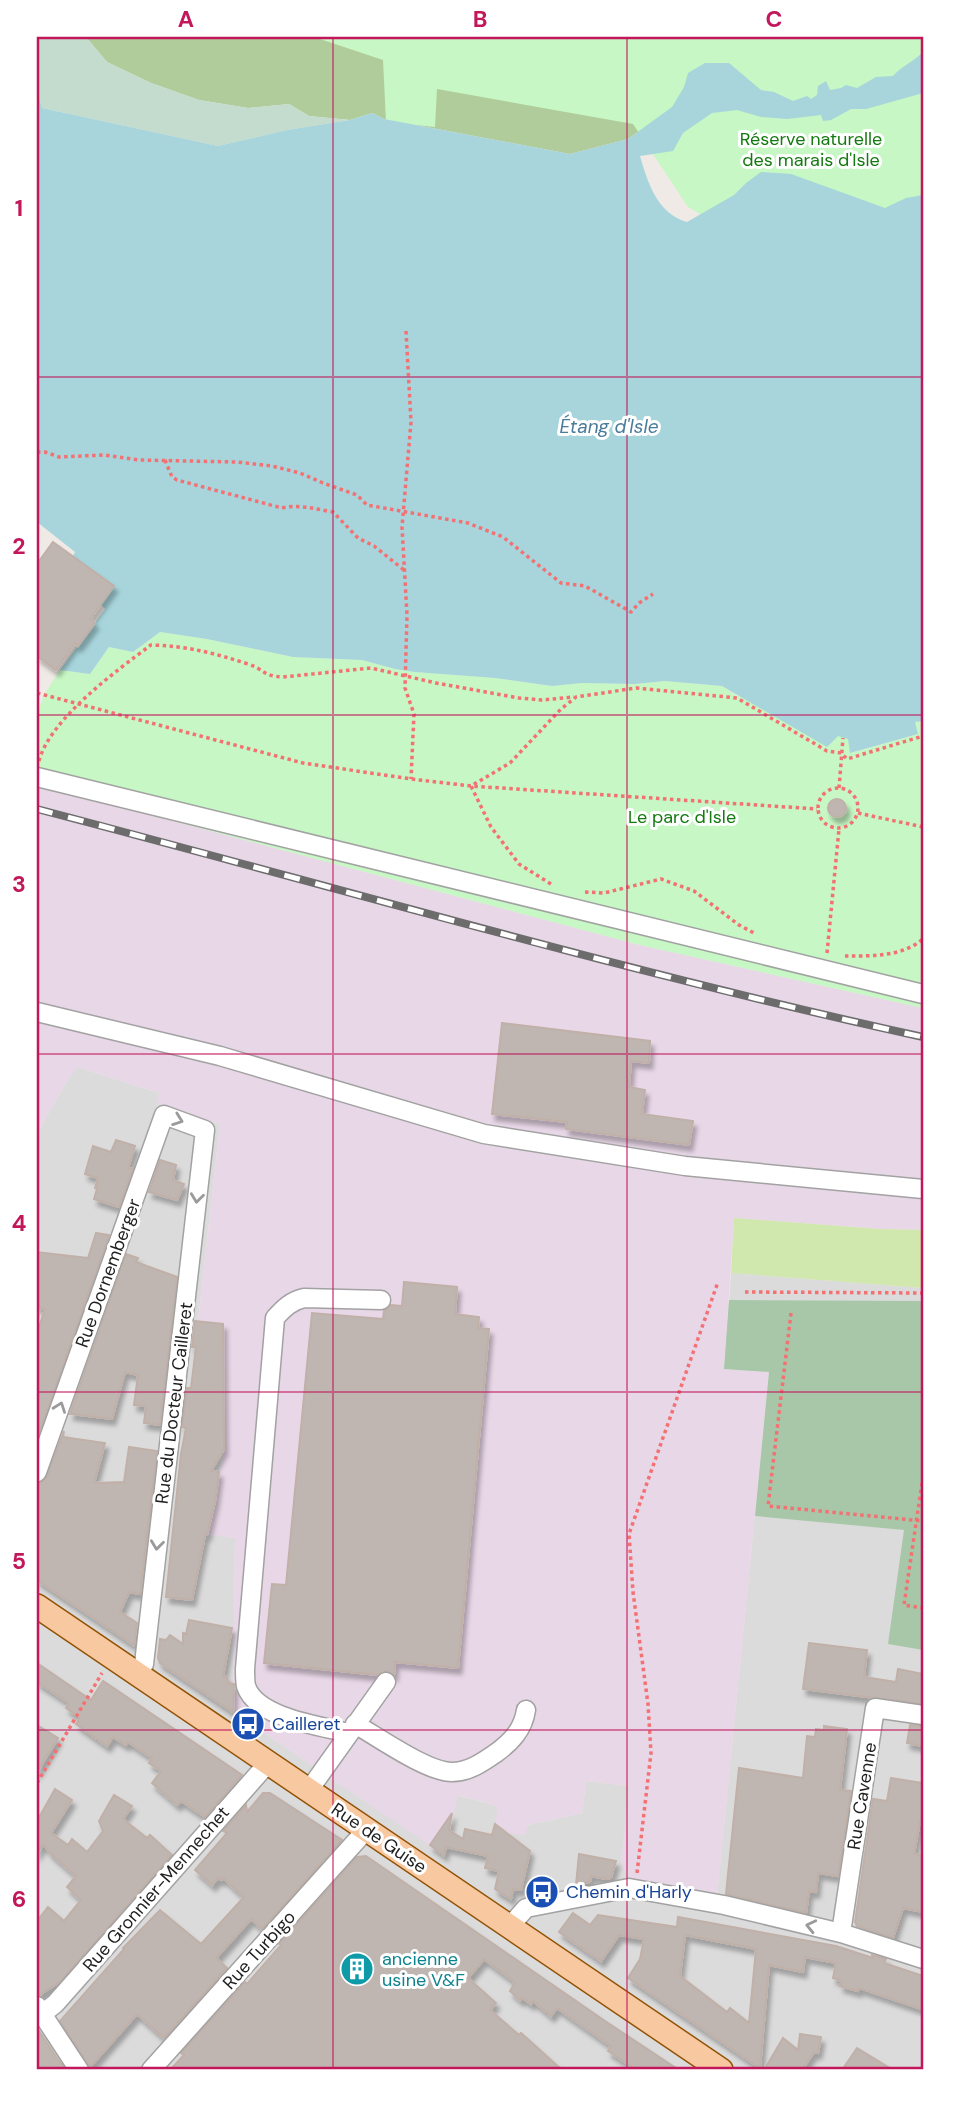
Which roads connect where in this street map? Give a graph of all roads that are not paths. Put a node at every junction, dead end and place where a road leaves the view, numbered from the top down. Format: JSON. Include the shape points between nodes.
{"nodes":[{"id":1,"x":37,"y":777,"type":"edge"},
{"id":2,"x":923,"y":994,"type":"edge"},
{"id":3,"x":37,"y":1012,"type":"edge"},
{"id":4,"x":205,"y":1130,"type":"joint"},
{"id":5,"x":923,"y":1189,"type":"edge"},
{"id":6,"x":381,"y":1300,"type":"dead end"},
{"id":7,"x":37,"y":1472,"type":"edge"},
{"id":8,"x":37,"y":1606,"type":"edge"},
{"id":9,"x":137,"y":1674,"type":"junction"},
{"id":10,"x":386,"y":1682,"type":"dead end"},
{"id":11,"x":526,"y":1710,"type":"dead end"},
{"id":12,"x":923,"y":1716,"type":"edge"},
{"id":13,"x":352,"y":1728,"type":"junction"},
{"id":14,"x":268,"y":1763,"type":"junction"},
{"id":15,"x":309,"y":1790,"type":"junction"},
{"id":16,"x":367,"y":1829,"type":"junction"},
{"id":17,"x":510,"y":1926,"type":"junction"},
{"id":18,"x":841,"y":1933,"type":"junction"},
{"id":19,"x":923,"y":1959,"type":"edge"},
{"id":20,"x":39,"y":2010,"type":"edge"},
{"id":21,"x":79,"y":2070,"type":"edge"},
{"id":22,"x":152,"y":2070,"type":"edge"},
{"id":23,"x":719,"y":2070,"type":"edge"}],
"edges":[{"from":1,"to":2,"type":"street"},
{"from":3,"to":5,"type":"street","via":[[220,1056],[484,1134],[685,1166]]},
{"from":7,"to":4,"type":"street","name":"Rue Dornemberger","one_way":true,"via":[[164,1115]]},
{"from":4,"to":9,"type":"street","name":"Rue du Docteur Cailleret","one_way":true,"via":[[144,1664]]},
{"from":6,"to":13,"type":"street","via":[[304,1298],[284,1307],[275,1318],[245,1670],[247,1688],[255,1701],[272,1713]]},
{"from":8,"to":9,"type":"main road","name":"Rue de Guise"},
{"from":9,"to":14,"type":"main road","name":"Rue de Guise"},
{"from":10,"to":13,"type":"street"},
{"from":11,"to":13,"type":"street","via":[[517,1734],[503,1748],[461,1771],[433,1769]]},
{"from":12,"to":18,"type":"street","name":"Rue Cavenne","via":[[875,1708]]},
{"from":13,"to":15,"type":"street"},
{"from":14,"to":15,"type":"main road","name":"Rue de Guise"},
{"from":14,"to":20,"type":"street","name":"Rue Gronnier-Mennechet","via":[[55,2004]]},
{"from":15,"to":16,"type":"main road","name":"Rue de Guise"},
{"from":16,"to":17,"type":"main road","name":"Rue de Guise"},
{"from":16,"to":22,"type":"street","name":"Rue Turbigo"},
{"from":18,"to":17,"type":"street","one_way":true,"via":[[629,1888],[526,1908]]},
{"from":17,"to":23,"type":"main road","name":"Rue de Guise"},
{"from":18,"to":19,"type":"street"},
{"from":20,"to":21,"type":"street"}]}
